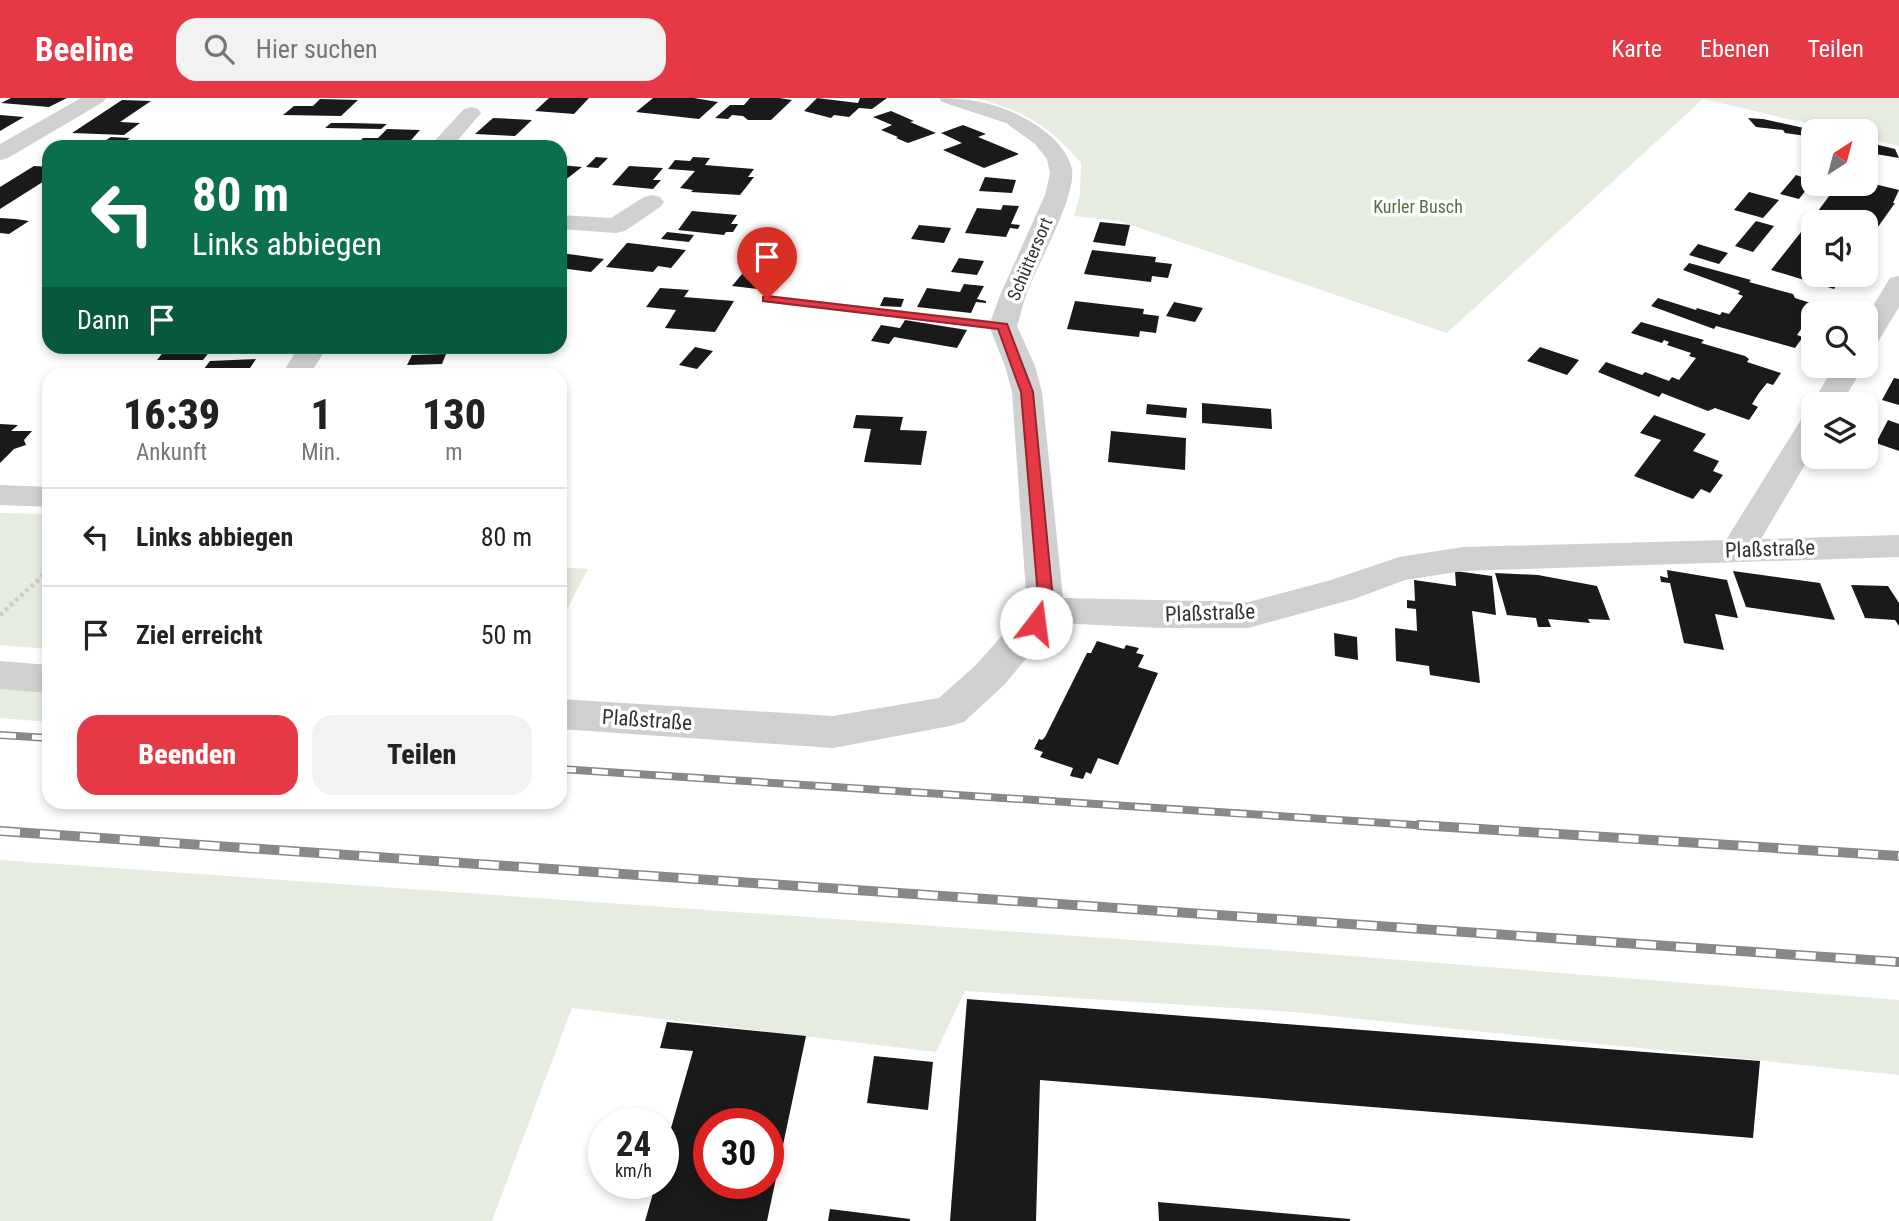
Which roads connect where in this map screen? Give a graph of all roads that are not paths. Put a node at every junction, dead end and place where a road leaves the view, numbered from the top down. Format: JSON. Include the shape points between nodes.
{"nodes":[{"id":1,"x":96,"y":98,"type":"edge"},
{"id":2,"x":949,"y":98,"type":"edge"},
{"id":3,"x":471,"y":113,"type":"dead end"},
{"id":4,"x":446,"y":140,"type":"edge"},
{"id":5,"x":0,"y":153,"type":"edge"},
{"id":6,"x":652,"y":202,"type":"dead end"},
{"id":7,"x":567,"y":222,"type":"edge"},
{"id":8,"x":1899,"y":285,"type":"edge"},
{"id":9,"x":767,"y":299,"type":"dead end"},
{"id":10,"x":1878,"y":319,"type":"edge"},
{"id":11,"x":1003,"y":326,"type":"junction"},
{"id":12,"x":1801,"y":445,"type":"edge"},
{"id":13,"x":0,"y":495,"type":"edge"},
{"id":14,"x":42,"y":497,"type":"edge"},
{"id":15,"x":1899,"y":546,"type":"edge"},
{"id":16,"x":1737,"y":550,"type":"junction"},
{"id":17,"x":1046,"y":610,"type":"junction"},
{"id":18,"x":0,"y":675,"type":"edge"},
{"id":19,"x":42,"y":678,"type":"edge"},
{"id":20,"x":567,"y":714,"type":"edge"}],
"edges":[{"from":1,"to":5,"type":"street"},
{"from":2,"to":11,"type":"street","name":"Schüttersort","via":[[1013,119],[1043,138],[1058,159],[1058,195]]},
{"from":3,"to":4,"type":"street"},
{"from":6,"to":7,"type":"street","via":[[616,226]]},
{"from":8,"to":10,"type":"street"},
{"from":9,"to":11,"type":"lane"},
{"from":11,"to":17,"type":"street","name":"Schüttersort","via":[[1027,392]]},
{"from":12,"to":16,"type":"street"},
{"from":13,"to":14,"type":"street"},
{"from":15,"to":16,"type":"street","name":"Plaßstraße"},
{"from":16,"to":17,"type":"street","name":"Plaßstraße","via":[[1463,559],[1399,569],[1248,615]]},
{"from":17,"to":20,"type":"street","name":"Plaßstraße","via":[[999,665],[950,711],[833,732]]},
{"from":18,"to":19,"type":"street"}]}
